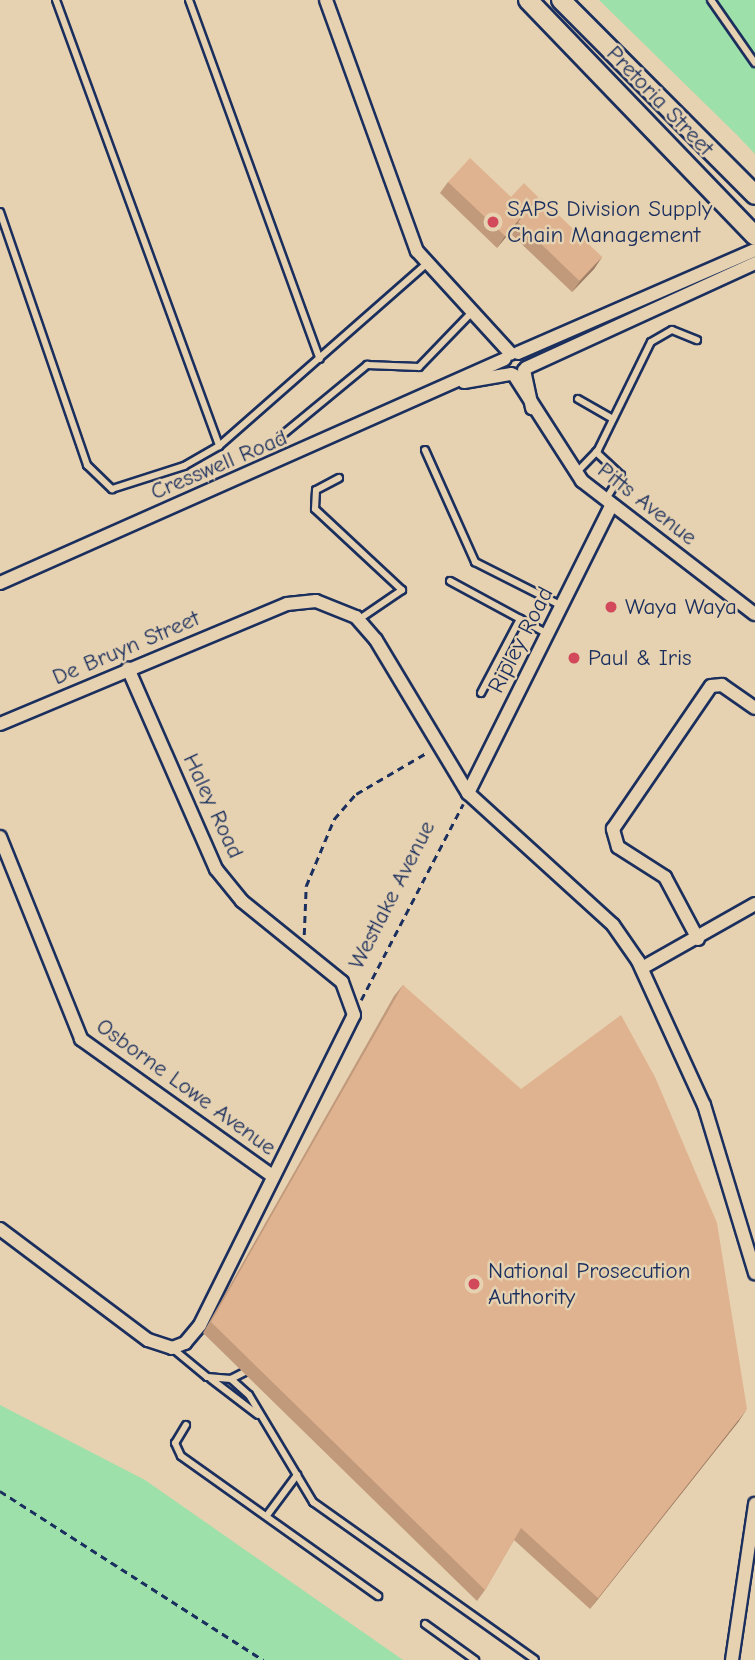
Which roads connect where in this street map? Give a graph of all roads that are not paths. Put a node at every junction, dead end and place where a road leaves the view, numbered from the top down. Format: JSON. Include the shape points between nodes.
{"nodes":[{"id":1,"x":56,"y":0,"type":"edge"},
{"id":2,"x":188,"y":0,"type":"edge"},
{"id":3,"x":326,"y":0,"type":"edge"},
{"id":4,"x":528,"y":0,"type":"edge"},
{"id":5,"x":561,"y":0,"type":"edge"},
{"id":6,"x":711,"y":0,"type":"edge"},
{"id":7,"x":755,"y":63,"type":"edge"},
{"id":8,"x":755,"y":195,"type":"edge"},
{"id":9,"x":0,"y":212,"type":"edge"},
{"id":10,"x":755,"y":236,"type":"edge"},
{"id":11,"x":755,"y":250,"type":"edge"},
{"id":12,"x":755,"y":263,"type":"edge"},
{"id":13,"x":425,"y":265,"type":"junction"},
{"id":14,"x":473,"y":311,"type":"junction"},
{"id":15,"x":697,"y":340,"type":"dead end"},
{"id":16,"x":511,"y":355,"type":"junction"},
{"id":17,"x":320,"y":359,"type":"junction"},
{"id":18,"x":519,"y":372,"type":"junction"},
{"id":19,"x":453,"y":384,"type":"junction"},
{"id":20,"x":578,"y":398,"type":"dead end"},
{"id":21,"x":613,"y":419,"type":"junction"},
{"id":22,"x":281,"y":436,"type":"dead end"},
{"id":23,"x":219,"y":446,"type":"junction"},
{"id":24,"x":425,"y":450,"type":"dead end"},
{"id":25,"x":596,"y":452,"type":"junction"},
{"id":26,"x":575,"y":474,"type":"junction"},
{"id":27,"x":339,"y":478,"type":"dead end"},
{"id":28,"x":608,"y":503,"type":"junction"},
{"id":29,"x":450,"y":581,"type":"dead end"},
{"id":30,"x":0,"y":583,"type":"edge"},
{"id":31,"x":562,"y":606,"type":"junction"},
{"id":32,"x":755,"y":614,"type":"edge"},
{"id":33,"x":520,"y":619,"type":"junction"},
{"id":34,"x":358,"y":620,"type":"junction"},
{"id":35,"x":548,"y":634,"type":"junction"},
{"id":36,"x":128,"y":669,"type":"junction"},
{"id":37,"x":481,"y":693,"type":"dead end"},
{"id":38,"x":755,"y":708,"type":"edge"},
{"id":39,"x":0,"y":724,"type":"edge"},
{"id":40,"x":468,"y":793,"type":"junction"},
{"id":41,"x":0,"y":837,"type":"edge"},
{"id":42,"x":755,"y":904,"type":"edge"},
{"id":43,"x":698,"y":939,"type":"junction"},
{"id":44,"x":642,"y":968,"type":"junction"},
{"id":45,"x":271,"y":1175,"type":"junction"},
{"id":46,"x":0,"y":1229,"type":"edge"},
{"id":47,"x":755,"y":1273,"type":"edge"},
{"id":48,"x":172,"y":1348,"type":"junction"},
{"id":49,"x":261,"y":1361,"type":"edge"},
{"id":50,"x":208,"y":1377,"type":"junction"},
{"id":51,"x":231,"y":1379,"type":"junction"},
{"id":52,"x":262,"y":1419,"type":"junction"},
{"id":53,"x":186,"y":1425,"type":"dead end"},
{"id":54,"x":297,"y":1475,"type":"junction"},
{"id":55,"x":755,"y":1504,"type":"edge"},
{"id":56,"x":268,"y":1514,"type":"junction"},
{"id":57,"x":378,"y":1596,"type":"dead end"},
{"id":58,"x":425,"y":1624,"type":"dead end"},
{"id":59,"x":475,"y":1660,"type":"edge"},
{"id":60,"x":535,"y":1660,"type":"edge"},
{"id":61,"x":732,"y":1660,"type":"edge"}],
"edges":[{"from":1,"to":23,"type":"lane"},
{"from":2,"to":17,"type":"lane"},
{"from":3,"to":13,"type":"street"},
{"from":4,"to":10,"type":"main road","name":"Pretoria Street"},
{"from":5,"to":8,"type":"main road","name":"Pretoria Street"},
{"from":6,"to":7,"type":"lane"},
{"from":9,"to":23,"type":"lane","via":[[87,465],[101,484],[128,486]]},
{"from":11,"to":16,"type":"street","name":"Cresswell Road"},
{"from":12,"to":18,"type":"street","name":"Cresswell Road"},
{"from":13,"to":14,"type":"street"},
{"from":13,"to":17,"type":"lane"},
{"from":14,"to":16,"type":"street"},
{"from":14,"to":22,"type":"lane","via":[[419,367],[367,365]]},
{"from":15,"to":21,"type":"lane","via":[[672,330],[657,335]]},
{"from":16,"to":18,"type":"street"},
{"from":16,"to":18,"type":"street"},
{"from":16,"to":19,"type":"street","name":"Cresswell Road"},
{"from":17,"to":23,"type":"lane"},
{"from":18,"to":19,"type":"street","name":"Cresswell Road"},
{"from":18,"to":26,"type":"street","name":"Pitts Avenue","via":[[532,408]]},
{"from":19,"to":30,"type":"street","name":"Cresswell Road"},
{"from":20,"to":21,"type":"lane"},
{"from":21,"to":25,"type":"lane"},
{"from":24,"to":31,"type":"lane","via":[[474,562]]},
{"from":25,"to":26,"type":"lane"},
{"from":25,"to":28,"type":"lane","via":[[621,475]]},
{"from":26,"to":28,"type":"street","name":"Pitts Avenue"},
{"from":27,"to":34,"type":"lane","via":[[316,490],[315,509],[402,590]]},
{"from":28,"to":31,"type":"street","name":"Ripley Road"},
{"from":28,"to":32,"type":"street","name":"Pitts Avenue"},
{"from":29,"to":33,"type":"lane"},
{"from":31,"to":35,"type":"street","name":"Ripley Road"},
{"from":33,"to":35,"type":"lane"},
{"from":33,"to":37,"type":"lane"},
{"from":34,"to":36,"type":"street","name":"De Bruyn Street","via":[[316,601],[268,611]]},
{"from":34,"to":40,"type":"street"},
{"from":35,"to":40,"type":"street","name":"Ripley Road"},
{"from":36,"to":39,"type":"street","name":"De Bruyn Street"},
{"from":36,"to":45,"type":"street","name":"Haley Road","via":[[216,869],[242,901],[342,982],[354,1015]]},
{"from":38,"to":43,"type":"street","via":[[722,684],[711,685],[613,829],[618,846],[665,877]]},
{"from":40,"to":44,"type":"street","via":[[614,925]]},
{"from":41,"to":45,"type":"street","name":"Osborne Lowe Avenue","via":[[81,1039]]},
{"from":42,"to":43,"type":"street"},
{"from":43,"to":44,"type":"street"},
{"from":44,"to":47,"type":"street","via":[[704,1105]]},
{"from":45,"to":48,"type":"street","via":[[200,1325],[185,1343]]},
{"from":46,"to":48,"type":"street","via":[[148,1340]]},
{"from":48,"to":50,"type":"lane"},
{"from":49,"to":51,"type":"lane"},
{"from":50,"to":51,"type":"lane"},
{"from":50,"to":52,"type":"lane"},
{"from":51,"to":52,"type":"lane"},
{"from":52,"to":54,"type":"lane"},
{"from":53,"to":56,"type":"lane","via":[[175,1443],[181,1456]]},
{"from":54,"to":56,"type":"lane"},
{"from":54,"to":60,"type":"lane","via":[[313,1502]]},
{"from":55,"to":61,"type":"street"},
{"from":56,"to":57,"type":"lane"},
{"from":58,"to":59,"type":"lane"}]}
